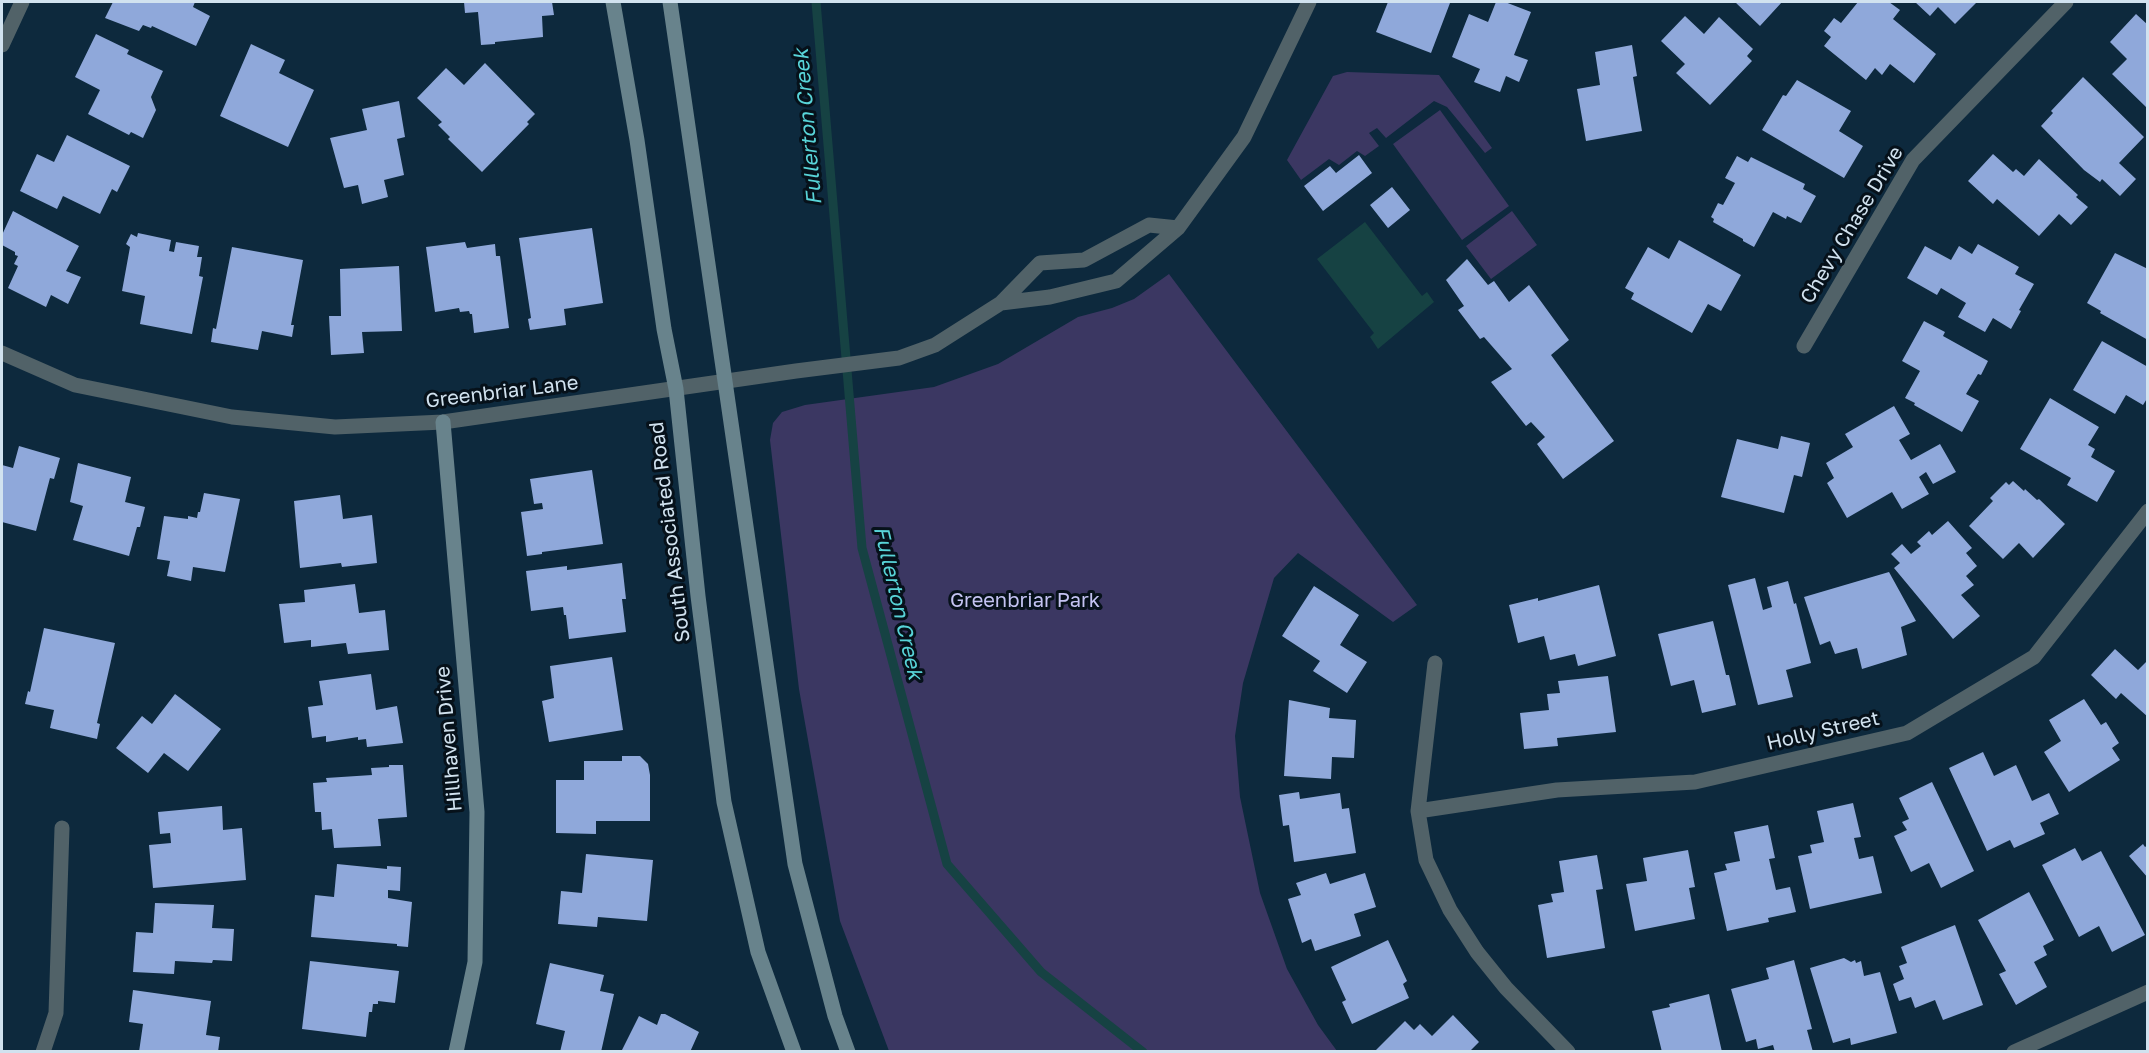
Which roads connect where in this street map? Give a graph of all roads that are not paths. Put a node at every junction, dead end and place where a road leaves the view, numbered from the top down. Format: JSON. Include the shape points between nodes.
{"nodes":[{"id":1,"x":22,"y":2,"type":"edge"},
{"id":2,"x":613,"y":2,"type":"edge"},
{"id":3,"x":670,"y":2,"type":"edge"},
{"id":4,"x":1309,"y":2,"type":"edge"},
{"id":5,"x":2066,"y":2,"type":"edge"},
{"id":6,"x":2,"y":45,"type":"edge"},
{"id":7,"x":1178,"y":228,"type":"junction"},
{"id":8,"x":1001,"y":303,"type":"junction"},
{"id":9,"x":1804,"y":345,"type":"dead end"},
{"id":10,"x":2,"y":353,"type":"edge"},
{"id":11,"x":725,"y":382,"type":"junction"},
{"id":12,"x":676,"y":389,"type":"junction"},
{"id":13,"x":442,"y":422,"type":"junction"},
{"id":14,"x":2148,"y":511,"type":"edge"},
{"id":15,"x":1436,"y":663,"type":"dead end"},
{"id":16,"x":1418,"y":811,"type":"junction"},
{"id":17,"x":62,"y":828,"type":"dead end"},
{"id":18,"x":2148,"y":992,"type":"edge"},
{"id":19,"x":43,"y":1052,"type":"edge"},
{"id":20,"x":456,"y":1052,"type":"edge"},
{"id":21,"x":795,"y":1052,"type":"edge"},
{"id":22,"x":848,"y":1052,"type":"edge"},
{"id":23,"x":1568,"y":1052,"type":"edge"},
{"id":24,"x":2014,"y":1052,"type":"edge"}],
"edges":[{"from":1,"to":6,"type":"street"},
{"from":2,"to":12,"type":"street","name":"South Associated Road"},
{"from":3,"to":11,"type":"street"},
{"from":4,"to":7,"type":"street","name":"Greenbriar Lane","via":[[1244,137]]},
{"from":5,"to":9,"type":"street","name":"Chevy Chase Drive","via":[[1913,160]]},
{"from":7,"to":8,"type":"street","name":"Greenbriar Lane","via":[[1116,281],[1050,297]]},
{"from":7,"to":8,"type":"street","name":"Greenbriar Lane","via":[[1149,225],[1084,260],[1040,263]]},
{"from":8,"to":11,"type":"street","name":"Greenbriar Lane","via":[[935,345],[899,358]]},
{"from":10,"to":13,"type":"street","name":"Greenbriar Lane","via":[[75,386],[232,417],[335,427]]},
{"from":11,"to":12,"type":"street","name":"Greenbriar Lane"},
{"from":11,"to":22,"type":"street","via":[[795,864]]},
{"from":12,"to":13,"type":"street","name":"Greenbriar Lane"},
{"from":12,"to":21,"type":"street","name":"South Associated Road","via":[[724,802],[758,952]]},
{"from":13,"to":20,"type":"street","name":"Hillhaven Drive","via":[[477,812],[475,962]]},
{"from":14,"to":16,"type":"street","name":"Holly Street","via":[[2034,657],[1907,733],[1695,782],[1557,790]]},
{"from":15,"to":16,"type":"street"},
{"from":16,"to":23,"type":"street","via":[[1426,860],[1458,924],[1506,988]]},
{"from":17,"to":19,"type":"street","via":[[56,1013]]},
{"from":18,"to":24,"type":"street"}]}
